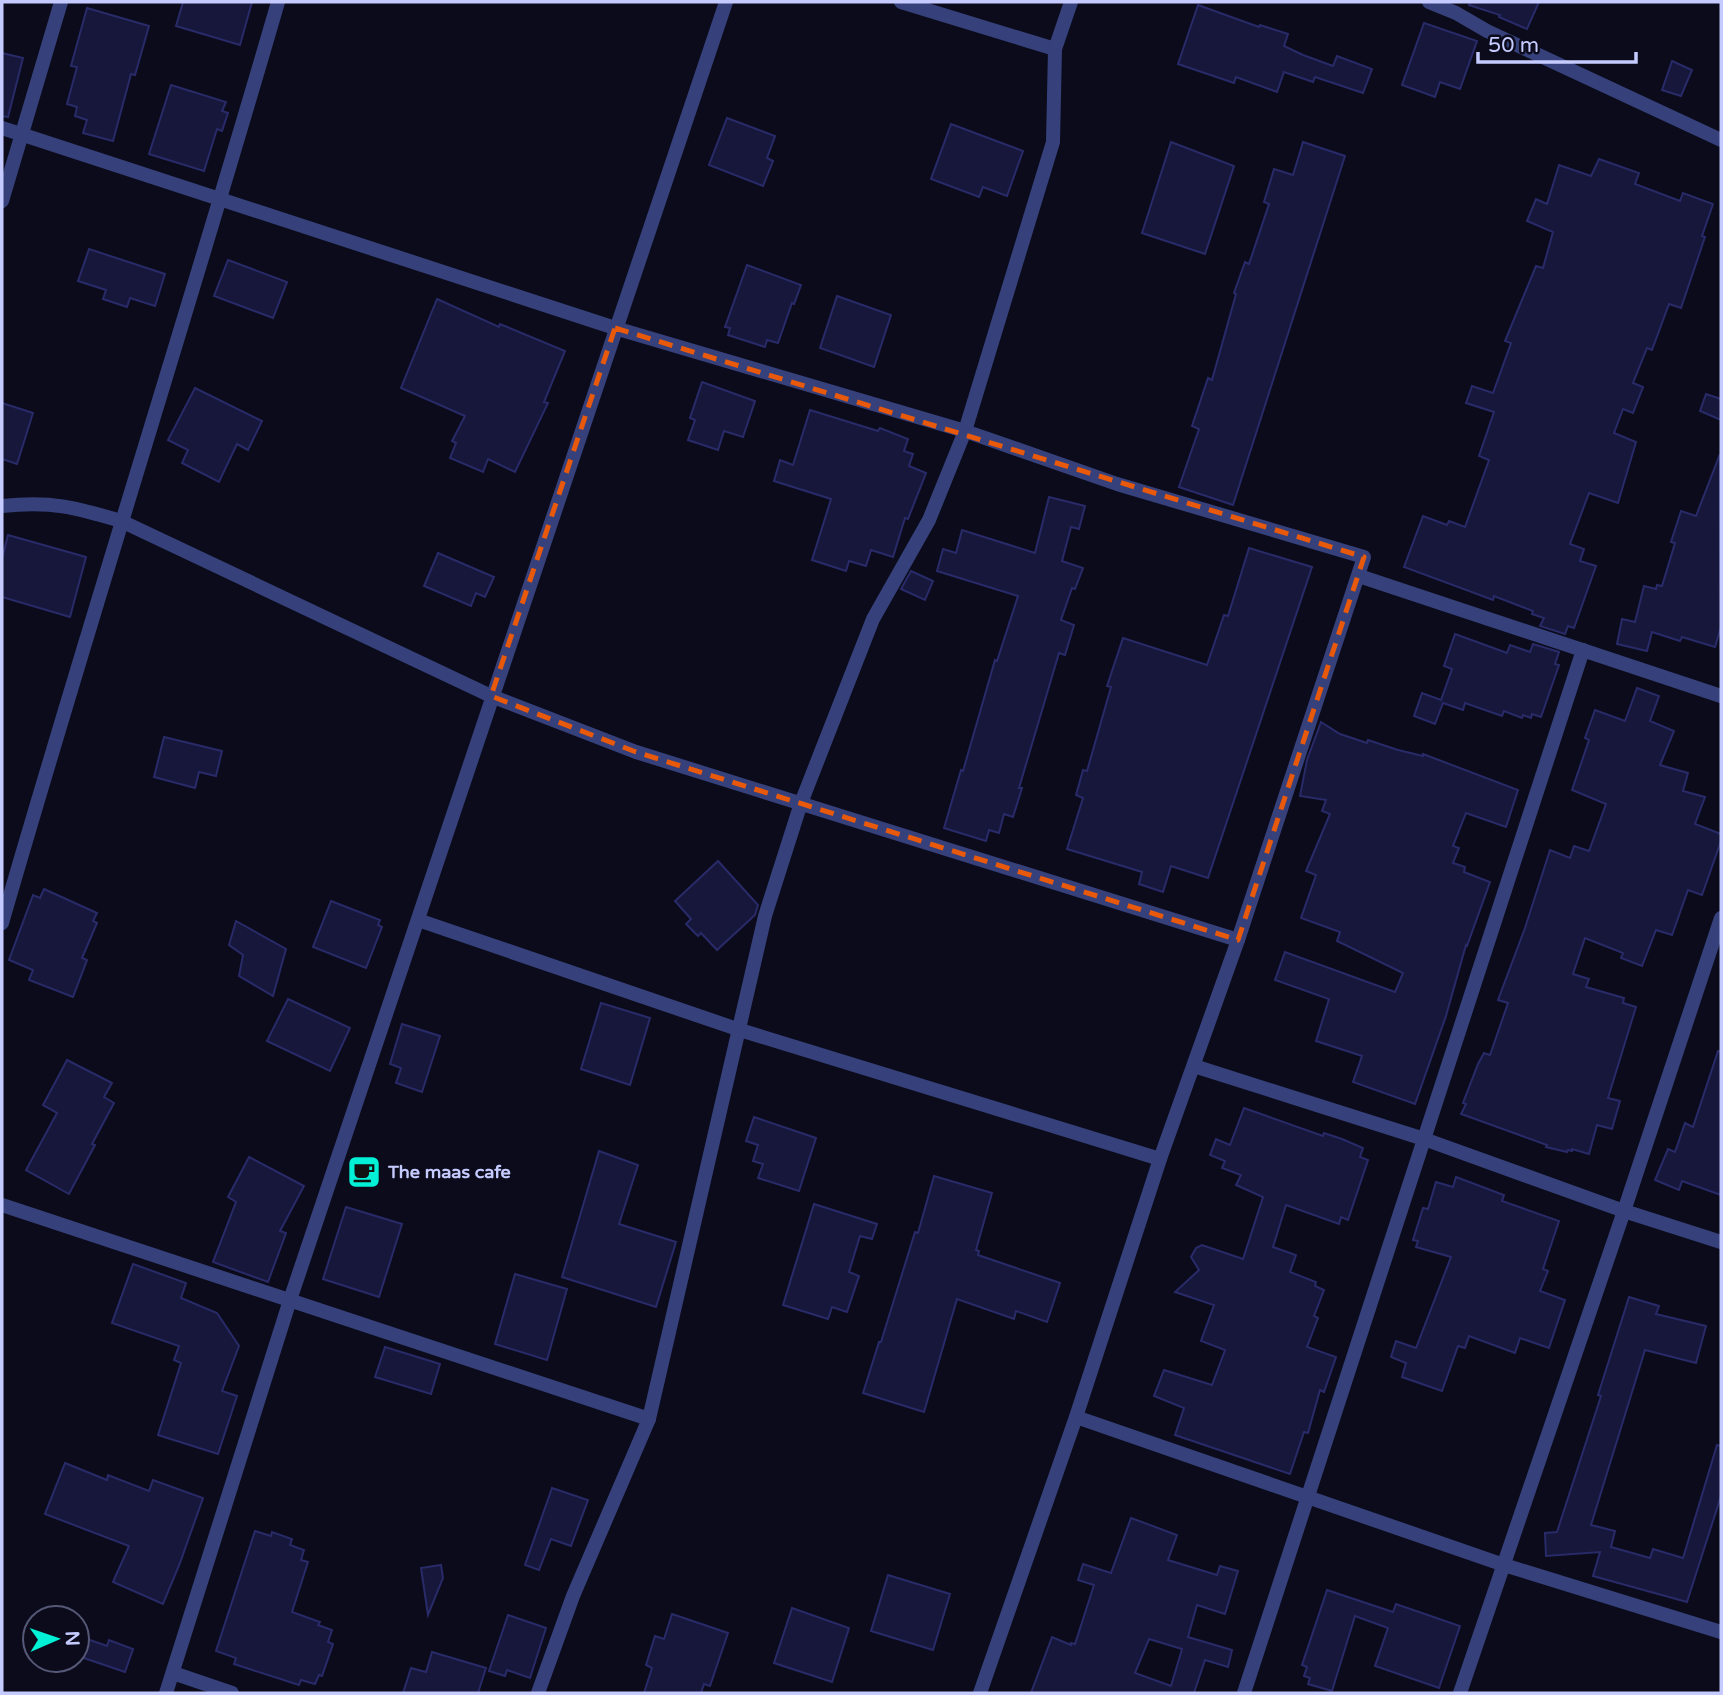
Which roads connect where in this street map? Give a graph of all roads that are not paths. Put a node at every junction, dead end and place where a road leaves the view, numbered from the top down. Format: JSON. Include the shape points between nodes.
{"nodes":[{"id":1,"x":61,"y":2,"type":"edge"},
{"id":2,"x":278,"y":2,"type":"edge"},
{"id":3,"x":726,"y":2,"type":"edge"},
{"id":4,"x":901,"y":2,"type":"edge"},
{"id":5,"x":1071,"y":2,"type":"edge"},
{"id":6,"x":1429,"y":2,"type":"edge"},
{"id":7,"x":1055,"y":49,"type":"junction"},
{"id":8,"x":2,"y":128,"type":"edge"},
{"id":9,"x":22,"y":133,"type":"junction"},
{"id":10,"x":1721,"y":140,"type":"edge"},
{"id":11,"x":221,"y":200,"type":"junction"},
{"id":12,"x":2,"y":201,"type":"edge"},
{"id":13,"x":615,"y":328,"type":"junction"},
{"id":14,"x":965,"y":431,"type":"junction"},
{"id":15,"x":2,"y":506,"type":"edge"},
{"id":16,"x":121,"y":522,"type":"junction"},
{"id":17,"x":1359,"y":576,"type":"junction"},
{"id":18,"x":1583,"y":650,"type":"junction"},
{"id":19,"x":491,"y":696,"type":"junction"},
{"id":20,"x":1721,"y":696,"type":"edge"},
{"id":21,"x":801,"y":803,"type":"junction"},
{"id":22,"x":1721,"y":918,"type":"edge"},
{"id":23,"x":418,"y":920,"type":"junction"},
{"id":24,"x":2,"y":923,"type":"edge"},
{"id":25,"x":1238,"y":940,"type":"junction"},
{"id":26,"x":740,"y":1030,"type":"junction"},
{"id":27,"x":1194,"y":1066,"type":"junction"},
{"id":28,"x":1424,"y":1139,"type":"junction"},
{"id":29,"x":1160,"y":1160,"type":"junction"},
{"id":30,"x":2,"y":1205,"type":"edge"},
{"id":31,"x":1624,"y":1211,"type":"junction"},
{"id":32,"x":1721,"y":1242,"type":"edge"},
{"id":33,"x":290,"y":1300,"type":"junction"},
{"id":34,"x":1076,"y":1417,"type":"junction"},
{"id":35,"x":649,"y":1419,"type":"junction"},
{"id":36,"x":1309,"y":1499,"type":"junction"},
{"id":37,"x":1504,"y":1565,"type":"junction"},
{"id":38,"x":1721,"y":1632,"type":"edge"},
{"id":39,"x":173,"y":1672,"type":"junction"},
{"id":40,"x":166,"y":1693,"type":"edge"},
{"id":41,"x":232,"y":1693,"type":"edge"},
{"id":42,"x":538,"y":1693,"type":"edge"},
{"id":43,"x":980,"y":1693,"type":"edge"},
{"id":44,"x":1244,"y":1693,"type":"edge"},
{"id":45,"x":1460,"y":1693,"type":"edge"}],
"edges":[{"from":1,"to":9,"type":"street"},
{"from":2,"to":11,"type":"street"},
{"from":3,"to":13,"type":"street"},
{"from":4,"to":7,"type":"street"},
{"from":5,"to":7,"type":"street"},
{"from":6,"to":10,"type":"street"},
{"from":7,"to":14,"type":"street","via":[[1053,142]]},
{"from":8,"to":9,"type":"street"},
{"from":9,"to":11,"type":"street"},
{"from":9,"to":12,"type":"street"},
{"from":11,"to":13,"type":"street"},
{"from":11,"to":16,"type":"street"},
{"from":13,"to":14,"type":"street"},
{"from":13,"to":19,"type":"street"},
{"from":14,"to":17,"type":"street","via":[[1117,484],[1364,557]]},
{"from":14,"to":21,"type":"street","via":[[929,520],[873,620]]},
{"from":15,"to":16,"type":"street","via":[[70,506]]},
{"from":16,"to":19,"type":"street"},
{"from":16,"to":24,"type":"street"},
{"from":17,"to":18,"type":"street"},
{"from":17,"to":25,"type":"street"},
{"from":18,"to":20,"type":"street"},
{"from":18,"to":28,"type":"street"},
{"from":19,"to":21,"type":"street","via":[[636,752]]},
{"from":19,"to":23,"type":"street"},
{"from":21,"to":25,"type":"street"},
{"from":21,"to":26,"type":"street","via":[[765,916]]},
{"from":22,"to":31,"type":"street"},
{"from":23,"to":26,"type":"street"},
{"from":23,"to":33,"type":"street"},
{"from":25,"to":27,"type":"street"},
{"from":26,"to":29,"type":"street"},
{"from":26,"to":35,"type":"street"},
{"from":27,"to":28,"type":"street"},
{"from":27,"to":29,"type":"street"},
{"from":28,"to":31,"type":"street"},
{"from":28,"to":36,"type":"street"},
{"from":29,"to":34,"type":"street"},
{"from":30,"to":33,"type":"street"},
{"from":31,"to":32,"type":"street"},
{"from":31,"to":37,"type":"street"},
{"from":33,"to":35,"type":"street"},
{"from":33,"to":39,"type":"street"},
{"from":34,"to":36,"type":"street"},
{"from":34,"to":43,"type":"street"},
{"from":35,"to":42,"type":"street","via":[[573,1596]]},
{"from":36,"to":37,"type":"street"},
{"from":36,"to":44,"type":"street"},
{"from":37,"to":38,"type":"street"},
{"from":37,"to":45,"type":"street"},
{"from":39,"to":40,"type":"street"},
{"from":39,"to":41,"type":"street"}]}
